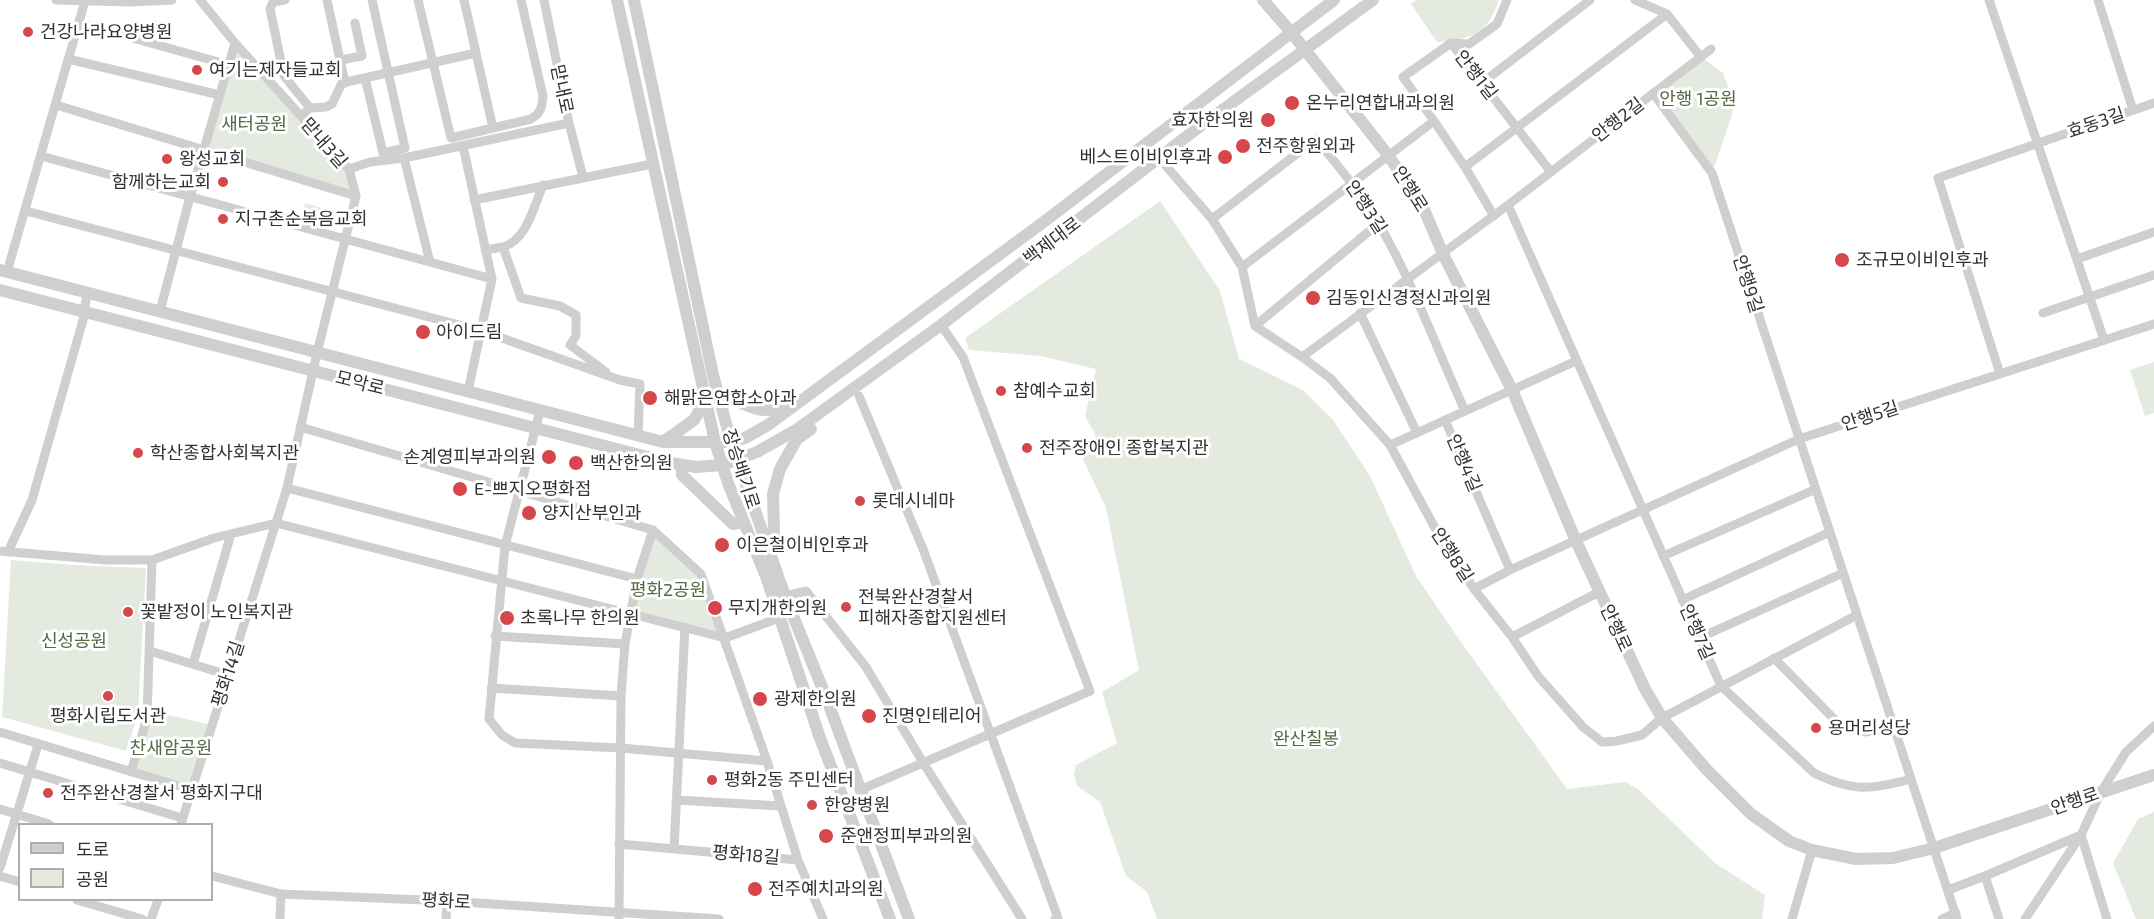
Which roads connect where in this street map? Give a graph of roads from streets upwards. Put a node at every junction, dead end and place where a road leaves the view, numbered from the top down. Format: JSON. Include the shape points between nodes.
{"nodes":[{"id":1,"x":56,"y":0,"type":"edge"},
{"id":2,"x":172,"y":0,"type":"edge"},
{"id":3,"x":200,"y":0,"type":"edge"},
{"id":4,"x":285,"y":0,"type":"edge"},
{"id":5,"x":327,"y":0,"type":"edge"},
{"id":6,"x":372,"y":0,"type":"edge"},
{"id":7,"x":418,"y":0,"type":"edge"},
{"id":8,"x":464,"y":0,"type":"edge"},
{"id":9,"x":521,"y":0,"type":"edge"},
{"id":10,"x":544,"y":0,"type":"edge"},
{"id":11,"x":617,"y":0,"type":"edge"},
{"id":12,"x":634,"y":0,"type":"edge"},
{"id":13,"x":1263,"y":0,"type":"edge"},
{"id":14,"x":1334,"y":0,"type":"edge"},
{"id":15,"x":1373,"y":0,"type":"edge"},
{"id":16,"x":1507,"y":0,"type":"edge"},
{"id":17,"x":1590,"y":0,"type":"edge"},
{"id":18,"x":1635,"y":0,"type":"edge"},
{"id":19,"x":1989,"y":0,"type":"edge"},
{"id":20,"x":2098,"y":0,"type":"edge"},
{"id":21,"x":85,"y":2,"type":"junction"},
{"id":22,"x":1667,"y":14,"type":"junction"},
{"id":23,"x":79,"y":23,"type":"junction"},
{"id":24,"x":355,"y":23,"type":"dead end"},
{"id":25,"x":1291,"y":32,"type":"junction"},
{"id":26,"x":235,"y":43,"type":"junction"},
{"id":27,"x":1451,"y":43,"type":"junction"},
{"id":28,"x":1711,"y":49,"type":"dead end"},
{"id":29,"x":1305,"y":51,"type":"junction"},
{"id":30,"x":476,"y":53,"type":"junction"},
{"id":31,"x":1700,"y":56,"type":"junction"},
{"id":32,"x":69,"y":59,"type":"junction"},
{"id":33,"x":340,"y":60,"type":"junction"},
{"id":34,"x":433,"y":63,"type":"junction"},
{"id":35,"x":229,"y":65,"type":"junction"},
{"id":36,"x":389,"y":73,"type":"junction"},
{"id":37,"x":365,"y":78,"type":"junction"},
{"id":38,"x":345,"y":83,"type":"junction"},
{"id":39,"x":1482,"y":83,"type":"junction"},
{"id":40,"x":1653,"y":93,"type":"junction"},
{"id":41,"x":220,"y":95,"type":"junction"},
{"id":42,"x":2154,"y":103,"type":"edge"},
{"id":43,"x":56,"y":105,"type":"junction"},
{"id":44,"x":310,"y":108,"type":"junction"},
{"id":45,"x":2133,"y":110,"type":"junction"},
{"id":46,"x":301,"y":117,"type":"junction"},
{"id":47,"x":1434,"y":121,"type":"junction"},
{"id":48,"x":569,"y":123,"type":"junction"},
{"id":49,"x":493,"y":128,"type":"junction"},
{"id":50,"x":1516,"y":128,"type":"junction"},
{"id":51,"x":2038,"y":143,"type":"junction"},
{"id":52,"x":463,"y":146,"type":"junction"},
{"id":53,"x":204,"y":150,"type":"junction"},
{"id":54,"x":1388,"y":155,"type":"junction"},
{"id":55,"x":41,"y":156,"type":"junction"},
{"id":56,"x":404,"y":158,"type":"junction"},
{"id":57,"x":1159,"y":158,"type":"junction"},
{"id":58,"x":651,"y":164,"type":"junction"},
{"id":59,"x":1465,"y":167,"type":"junction"},
{"id":60,"x":349,"y":169,"type":"junction"},
{"id":61,"x":1551,"y":172,"type":"junction"},
{"id":62,"x":583,"y":177,"type":"junction"},
{"id":63,"x":1352,"y":183,"type":"junction"},
{"id":64,"x":543,"y":185,"type":"junction"},
{"id":65,"x":356,"y":196,"type":"junction"},
{"id":66,"x":190,"y":197,"type":"junction"},
{"id":67,"x":474,"y":200,"type":"junction"},
{"id":68,"x":1508,"y":205,"type":"junction"},
{"id":69,"x":26,"y":211,"type":"junction"},
{"id":70,"x":1494,"y":216,"type":"junction"},
{"id":71,"x":1212,"y":219,"type":"junction"},
{"id":72,"x":1379,"y":223,"type":"junction"},
{"id":73,"x":2154,"y":232,"type":"edge"},
{"id":74,"x":346,"y":240,"type":"junction"},
{"id":75,"x":503,"y":247,"type":"junction"},
{"id":76,"x":176,"y":250,"type":"junction"},
{"id":77,"x":485,"y":250,"type":"junction"},
{"id":78,"x":1443,"y":254,"type":"junction"},
{"id":79,"x":2077,"y":259,"type":"junction"},
{"id":80,"x":430,"y":262,"type":"junction"},
{"id":81,"x":1242,"y":267,"type":"junction"},
{"id":82,"x":4,"y":271,"type":"edge"},
{"id":83,"x":2154,"y":275,"type":"edge"},
{"id":84,"x":492,"y":279,"type":"junction"},
{"id":85,"x":1407,"y":280,"type":"junction"},
{"id":86,"x":0,"y":290,"type":"edge"},
{"id":87,"x":332,"y":291,"type":"junction"},
{"id":88,"x":87,"y":294,"type":"junction"},
{"id":89,"x":2090,"y":297,"type":"junction"},
{"id":90,"x":84,"y":310,"type":"junction"},
{"id":91,"x":160,"y":311,"type":"junction"},
{"id":92,"x":1360,"y":313,"type":"junction"},
{"id":93,"x":2043,"y":313,"type":"dead end"},
{"id":94,"x":2154,"y":324,"type":"edge"},
{"id":95,"x":941,"y":326,"type":"junction"},
{"id":96,"x":1255,"y":326,"type":"junction"},
{"id":97,"x":483,"y":331,"type":"junction"},
{"id":98,"x":2104,"y":340,"type":"junction"},
{"id":99,"x":317,"y":353,"type":"junction"},
{"id":100,"x":1302,"y":357,"type":"junction"},
{"id":101,"x":1576,"y":361,"type":"junction"},
{"id":102,"x":1445,"y":367,"type":"joint"},
{"id":103,"x":313,"y":371,"type":"junction"},
{"id":104,"x":879,"y":371,"type":"junction"},
{"id":105,"x":2000,"y":374,"type":"junction"},
{"id":106,"x":612,"y":377,"type":"junction"},
{"id":107,"x":1512,"y":390,"type":"junction"},
{"id":108,"x":468,"y":391,"type":"junction"},
{"id":109,"x":717,"y":393,"type":"junction"},
{"id":110,"x":859,"y":396,"type":"junction"},
{"id":111,"x":706,"y":399,"type":"junction"},
{"id":112,"x":540,"y":411,"type":"junction"},
{"id":113,"x":1465,"y":411,"type":"junction"},
{"id":114,"x":783,"y":414,"type":"junction"},
{"id":115,"x":1445,"y":420,"type":"junction"},
{"id":116,"x":300,"y":427,"type":"junction"},
{"id":117,"x":535,"y":428,"type":"junction"},
{"id":118,"x":1417,"y":433,"type":"junction"},
{"id":119,"x":638,"y":436,"type":"junction"},
{"id":120,"x":1799,"y":439,"type":"junction"},
{"id":121,"x":663,"y":442,"type":"junction"},
{"id":122,"x":715,"y":442,"type":"junction"},
{"id":123,"x":730,"y":442,"type":"junction"},
{"id":124,"x":1390,"y":445,"type":"junction"},
{"id":125,"x":737,"y":461,"type":"junction"},
{"id":126,"x":682,"y":465,"type":"junction"},
{"id":127,"x":722,"y":465,"type":"junction"},
{"id":128,"x":287,"y":488,"type":"junction"},
{"id":129,"x":1816,"y":489,"type":"junction"},
{"id":130,"x":518,"y":491,"type":"junction"},
{"id":131,"x":1642,"y":510,"type":"junction"},
{"id":132,"x":743,"y":522,"type":"junction"},
{"id":133,"x":276,"y":523,"type":"junction"},
{"id":134,"x":653,"y":530,"type":"junction"},
{"id":135,"x":1830,"y":532,"type":"junction"},
{"id":136,"x":231,"y":534,"type":"junction"},
{"id":137,"x":764,"y":539,"type":"junction"},
{"id":138,"x":1576,"y":541,"type":"junction"},
{"id":139,"x":505,"y":546,"type":"junction"},
{"id":140,"x":4,"y":551,"type":"edge"},
{"id":141,"x":1663,"y":556,"type":"junction"},
{"id":142,"x":152,"y":560,"type":"junction"},
{"id":143,"x":1510,"y":570,"type":"junction"},
{"id":144,"x":1843,"y":573,"type":"junction"},
{"id":145,"x":637,"y":579,"type":"junction"},
{"id":146,"x":501,"y":581,"type":"junction"},
{"id":147,"x":1474,"y":589,"type":"junction"},
{"id":148,"x":1599,"y":592,"type":"junction"},
{"id":149,"x":785,"y":596,"type":"junction"},
{"id":150,"x":1682,"y":600,"type":"junction"},
{"id":151,"x":631,"y":613,"type":"junction"},
{"id":152,"x":1857,"y":615,"type":"junction"},
{"id":153,"x":779,"y":618,"type":"junction"},
{"id":154,"x":685,"y":627,"type":"junction"},
{"id":155,"x":495,"y":636,"type":"junction"},
{"id":156,"x":1512,"y":637,"type":"junction"},
{"id":157,"x":724,"y":638,"type":"junction"},
{"id":158,"x":1699,"y":638,"type":"junction"},
{"id":159,"x":625,"y":644,"type":"junction"},
{"id":160,"x":150,"y":651,"type":"junction"},
{"id":161,"x":1774,"y":658,"type":"junction"},
{"id":162,"x":193,"y":664,"type":"junction"},
{"id":163,"x":228,"y":675,"type":"junction"},
{"id":164,"x":1721,"y":686,"type":"junction"},
{"id":165,"x":491,"y":687,"type":"junction"},
{"id":166,"x":621,"y":696,"type":"junction"},
{"id":167,"x":1662,"y":718,"type":"junction"},
{"id":168,"x":2154,"y":726,"type":"edge"},
{"id":169,"x":1894,"y":728,"type":"junction"},
{"id":170,"x":0,"y":732,"type":"edge"},
{"id":171,"x":992,"y":734,"type":"junction"},
{"id":172,"x":38,"y":745,"type":"junction"},
{"id":173,"x":621,"y":748,"type":"junction"},
{"id":174,"x":678,"y":753,"type":"junction"},
{"id":175,"x":767,"y":761,"type":"junction"},
{"id":176,"x":0,"y":764,"type":"edge"},
{"id":177,"x":924,"y":764,"type":"junction"},
{"id":178,"x":29,"y":772,"type":"junction"},
{"id":179,"x":131,"y":772,"type":"junction"},
{"id":180,"x":2154,"y":775,"type":"edge"},
{"id":181,"x":1911,"y":779,"type":"junction"},
{"id":182,"x":192,"y":790,"type":"junction"},
{"id":183,"x":860,"y":790,"type":"junction"},
{"id":184,"x":2101,"y":792,"type":"junction"},
{"id":185,"x":676,"y":800,"type":"junction"},
{"id":186,"x":781,"y":806,"type":"junction"},
{"id":187,"x":0,"y":808,"type":"edge"},
{"id":188,"x":17,"y":814,"type":"junction"},
{"id":189,"x":182,"y":821,"type":"edge"},
{"id":190,"x":43,"y":823,"type":"edge"},
{"id":191,"x":2081,"y":835,"type":"junction"},
{"id":192,"x":619,"y":844,"type":"junction"},
{"id":193,"x":1934,"y":848,"type":"junction"},
{"id":194,"x":674,"y":849,"type":"junction"},
{"id":195,"x":1812,"y":850,"type":"junction"},
{"id":196,"x":798,"y":860,"type":"junction"},
{"id":197,"x":0,"y":868,"type":"edge"},
{"id":198,"x":0,"y":876,"type":"edge"},
{"id":199,"x":213,"y":876,"type":"edge"},
{"id":200,"x":1985,"y":876,"type":"junction"},
{"id":201,"x":18,"y":881,"type":"edge"},
{"id":202,"x":1948,"y":890,"type":"junction"},
{"id":203,"x":281,"y":894,"type":"junction"},
{"id":204,"x":80,"y":901,"type":"edge"},
{"id":205,"x":158,"y":901,"type":"edge"},
{"id":206,"x":447,"y":901,"type":"junction"},
{"id":207,"x":619,"y":915,"type":"edge"},
{"id":208,"x":1956,"y":916,"type":"edge"},
{"id":209,"x":906,"y":918,"type":"edge"},
{"id":210,"x":2104,"y":918,"type":"edge"},
{"id":211,"x":142,"y":919,"type":"edge"},
{"id":212,"x":151,"y":919,"type":"edge"},
{"id":213,"x":279,"y":919,"type":"edge"},
{"id":214,"x":446,"y":919,"type":"edge"},
{"id":215,"x":719,"y":919,"type":"edge"},
{"id":216,"x":823,"y":919,"type":"edge"},
{"id":217,"x":890,"y":919,"type":"edge"},
{"id":218,"x":1022,"y":919,"type":"edge"},
{"id":219,"x":1054,"y":919,"type":"edge"},
{"id":220,"x":1792,"y":919,"type":"edge"},
{"id":221,"x":1942,"y":919,"type":"edge"},
{"id":222,"x":1999,"y":919,"type":"edge"},
{"id":223,"x":2025,"y":919,"type":"edge"}],
"edges":[{"from":1,"to":21,"type":"street"},
{"from":2,"to":21,"type":"street"},
{"from":3,"to":26,"type":"street","name":"맏내3길"},
{"from":4,"to":44,"type":"street","via":[[273,2],[270,9],[284,76]]},
{"from":5,"to":33,"type":"street"},
{"from":6,"to":36,"type":"street"},
{"from":7,"to":34,"type":"street"},
{"from":8,"to":30,"type":"street"},
{"from":9,"to":49,"type":"street","via":[[542,106],[531,119]]},
{"from":10,"to":48,"type":"street","name":"맏내로"},
{"from":11,"to":58,"type":"street","name":"장승배기로"},
{"from":12,"to":109,"type":"street","name":"장승배기로"},
{"from":13,"to":25,"type":"street","name":"안행로"},
{"from":14,"to":25,"type":"street","name":"백제대로"},
{"from":15,"to":29,"type":"street","name":"백제대로"},
{"from":16,"to":27,"type":"street","name":"안행1길","via":[[1497,24],[1469,44]]},
{"from":17,"to":39,"type":"street"},
{"from":18,"to":22,"type":"street"},
{"from":19,"to":51,"type":"street"},
{"from":20,"to":45,"type":"street"},
{"from":21,"to":23,"type":"street"},
{"from":22,"to":31,"type":"street"},
{"from":22,"to":50,"type":"street"},
{"from":23,"to":32,"type":"street"},
{"from":23,"to":35,"type":"street"},
{"from":24,"to":33,"type":"street","via":[[362,56]]},
{"from":25,"to":29,"type":"street","name":"안행로"},
{"from":25,"to":114,"type":"street","name":"백제대로","via":[[1045,221]]},
{"from":26,"to":35,"type":"street"},
{"from":26,"to":46,"type":"street","name":"맏내3길"},
{"from":27,"to":39,"type":"street","name":"안행1길"},
{"from":27,"to":47,"type":"street","name":"안행1길","via":[[1403,77]]},
{"from":28,"to":31,"type":"street","name":"안행2길"},
{"from":29,"to":54,"type":"street","name":"안행로"},
{"from":29,"to":57,"type":"street","name":"백제대로"},
{"from":30,"to":34,"type":"street"},
{"from":30,"to":49,"type":"street"},
{"from":31,"to":40,"type":"street","name":"안행2길"},
{"from":32,"to":41,"type":"street"},
{"from":32,"to":43,"type":"street"},
{"from":33,"to":38,"type":"street"},
{"from":34,"to":36,"type":"street"},
{"from":34,"to":49,"type":"street","via":[[450,138]]},
{"from":35,"to":41,"type":"street"},
{"from":36,"to":37,"type":"street"},
{"from":36,"to":37,"type":"street","via":[[405,148],[383,153]]},
{"from":37,"to":38,"type":"street"},
{"from":38,"to":44,"type":"street","via":[[328,112]]},
{"from":39,"to":50,"type":"street","name":"안행1길"},
{"from":40,"to":61,"type":"street","name":"안행2길"},
{"from":40,"to":120,"type":"street","name":"안행9길","via":[[1712,173]]},
{"from":41,"to":53,"type":"street"},
{"from":42,"to":45,"type":"street","name":"효동3길"},
{"from":43,"to":53,"type":"street"},
{"from":43,"to":55,"type":"street"},
{"from":44,"to":46,"type":"street"},
{"from":45,"to":51,"type":"street","name":"효동3길"},
{"from":46,"to":60,"type":"street","name":"맏내3길"},
{"from":47,"to":54,"type":"street"},
{"from":47,"to":59,"type":"street"},
{"from":48,"to":52,"type":"street"},
{"from":48,"to":62,"type":"street","name":"맏내로"},
{"from":50,"to":59,"type":"street"},
{"from":50,"to":61,"type":"street"},
{"from":51,"to":79,"type":"street"},
{"from":51,"to":105,"type":"street","name":"효동3길","via":[[1938,178]]},
{"from":52,"to":56,"type":"street"},
{"from":52,"to":67,"type":"street"},
{"from":53,"to":65,"type":"street"},
{"from":53,"to":66,"type":"street"},
{"from":54,"to":63,"type":"street"},
{"from":54,"to":78,"type":"street","name":"안행로","via":[[1423,207]]},
{"from":55,"to":66,"type":"street"},
{"from":55,"to":69,"type":"street"},
{"from":56,"to":60,"type":"street"},
{"from":56,"to":80,"type":"street"},
{"from":57,"to":71,"type":"street"},
{"from":57,"to":95,"type":"street","name":"백제대로"},
{"from":58,"to":62,"type":"street"},
{"from":58,"to":111,"type":"street","name":"장승배기로"},
{"from":59,"to":70,"type":"street"},
{"from":60,"to":65,"type":"street","name":"맏내3길"},
{"from":61,"to":68,"type":"street","name":"안행2길"},
{"from":62,"to":64,"type":"street"},
{"from":63,"to":71,"type":"street","name":"안행3길","via":[[1316,139]]},
{"from":63,"to":72,"type":"street","name":"안행3길"},
{"from":63,"to":81,"type":"street"},
{"from":64,"to":67,"type":"street"},
{"from":64,"to":75,"type":"street","via":[[520,237]]},
{"from":65,"to":74,"type":"street","name":"맏내3길"},
{"from":66,"to":74,"type":"street"},
{"from":66,"to":76,"type":"street"},
{"from":67,"to":77,"type":"street"},
{"from":68,"to":70,"type":"street","name":"안행2길"},
{"from":68,"to":101,"type":"street"},
{"from":69,"to":76,"type":"street"},
{"from":69,"to":82,"type":"street"},
{"from":70,"to":78,"type":"street","name":"안행2길"},
{"from":71,"to":81,"type":"street"},
{"from":72,"to":85,"type":"street","name":"안행3길"},
{"from":72,"to":96,"type":"street"},
{"from":73,"to":79,"type":"street"},
{"from":74,"to":80,"type":"street"},
{"from":74,"to":87,"type":"street","name":"맏내3길"},
{"from":75,"to":77,"type":"street"},
{"from":75,"to":106,"type":"street","via":[[521,298],[560,306],[576,315],[576,336],[570,345]]},
{"from":76,"to":87,"type":"street"},
{"from":76,"to":91,"type":"street"},
{"from":77,"to":84,"type":"street"},
{"from":78,"to":85,"type":"street"},
{"from":78,"to":107,"type":"street","name":"안행로"},
{"from":79,"to":89,"type":"street"},
{"from":80,"to":84,"type":"street"},
{"from":81,"to":96,"type":"street"},
{"from":82,"to":88,"type":"street","name":"모악로"},
{"from":83,"to":89,"type":"street"},
{"from":84,"to":97,"type":"street"},
{"from":85,"to":92,"type":"street"},
{"from":85,"to":102,"type":"street","name":"안행3길"},
{"from":86,"to":90,"type":"street","name":"모악로"},
{"from":87,"to":97,"type":"street"},
{"from":87,"to":99,"type":"street","name":"맏내3길"},
{"from":88,"to":90,"type":"street"},
{"from":88,"to":91,"type":"street","name":"모악로"},
{"from":89,"to":93,"type":"street"},
{"from":89,"to":98,"type":"street"},
{"from":90,"to":103,"type":"street","name":"모악로"},
{"from":90,"to":140,"type":"street","via":[[32,500]]},
{"from":91,"to":99,"type":"street","name":"모악로"},
{"from":92,"to":100,"type":"street"},
{"from":92,"to":118,"type":"street","name":"안행4길"},
{"from":94,"to":98,"type":"street","name":"안행5길"},
{"from":95,"to":104,"type":"street","name":"백제대로"},
{"from":95,"to":171,"type":"street","via":[[963,357],[1090,692]]},
{"from":96,"to":100,"type":"street","name":"안행8길"},
{"from":97,"to":106,"type":"street"},
{"from":97,"to":108,"type":"street"},
{"from":98,"to":105,"type":"street","name":"안행5길"},
{"from":99,"to":103,"type":"street","name":"평화14길"},
{"from":99,"to":108,"type":"street","name":"모악로"},
{"from":100,"to":124,"type":"street","name":"안행8길","via":[[1330,378]]},
{"from":101,"to":107,"type":"street","name":"안행4길"},
{"from":101,"to":131,"type":"street"},
{"from":102,"to":113,"type":"street","name":"안행4길"},
{"from":103,"to":116,"type":"street","name":"평화14길"},
{"from":103,"to":117,"type":"street","name":"모악로"},
{"from":104,"to":110,"type":"street","via":[[881,379]]},
{"from":104,"to":125,"type":"street","name":"백제대로","via":[[796,430]]},
{"from":105,"to":120,"type":"street","name":"안행5길"},
{"from":106,"to":119,"type":"street","via":[[640,384]]},
{"from":107,"to":113,"type":"street","name":"안행4길"},
{"from":107,"to":138,"type":"street","name":"안행로"},
{"from":108,"to":112,"type":"street","name":"모악로"},
{"from":109,"to":114,"type":"street","via":[[757,408],[777,407]]},
{"from":109,"to":123,"type":"street","name":"장승배기로"},
{"from":110,"to":137,"type":"street","via":[[797,439],[780,469],[772,494],[774,533]]},
{"from":110,"to":171,"type":"street","via":[[923,549]]},
{"from":111,"to":121,"type":"street","via":[[694,420]]},
{"from":111,"to":122,"type":"street","name":"장승배기로"},
{"from":112,"to":117,"type":"street"},
{"from":112,"to":119,"type":"street","name":"모악로"},
{"from":113,"to":115,"type":"street","name":"안행4길"},
{"from":114,"to":123,"type":"street","name":"백제대로","via":[[745,438]]},
{"from":115,"to":118,"type":"street","name":"안행4길"},
{"from":115,"to":143,"type":"street","name":"안행4길"},
{"from":116,"to":128,"type":"street","name":"평화14길"},
{"from":116,"to":130,"type":"street"},
{"from":117,"to":126,"type":"street","name":"모악로"},
{"from":117,"to":130,"type":"street"},
{"from":118,"to":124,"type":"street","name":"안행4길"},
{"from":119,"to":121,"type":"street","name":"모악로"},
{"from":120,"to":129,"type":"street","name":"안행9길"},
{"from":120,"to":131,"type":"street","name":"안행5길"},
{"from":121,"to":122,"type":"street","name":"모악로"},
{"from":122,"to":123,"type":"street","name":"백제대로"},
{"from":122,"to":127,"type":"street","name":"장승배기로"},
{"from":123,"to":125,"type":"street","name":"장승배기로"},
{"from":124,"to":147,"type":"street","name":"안행8길","via":[[1434,528]]},
{"from":125,"to":127,"type":"street","name":"백제대로"},
{"from":125,"to":137,"type":"street","name":"장승배기로"},
{"from":126,"to":127,"type":"street","name":"모악로"},
{"from":126,"to":132,"type":"street","via":[[682,475],[733,524]]},
{"from":127,"to":132,"type":"street","name":"장승배기로"},
{"from":128,"to":133,"type":"street","name":"평화14길"},
{"from":128,"to":139,"type":"street"},
{"from":129,"to":135,"type":"street","name":"안행9길"},
{"from":129,"to":141,"type":"street"},
{"from":130,"to":134,"type":"street","name":"평화18길"},
{"from":130,"to":139,"type":"street"},
{"from":131,"to":138,"type":"street","name":"안행5길"},
{"from":131,"to":141,"type":"street"},
{"from":132,"to":153,"type":"street","name":"장승배기로"},
{"from":133,"to":136,"type":"street"},
{"from":133,"to":146,"type":"street"},
{"from":133,"to":163,"type":"street","name":"평화14길"},
{"from":134,"to":145,"type":"street"},
{"from":134,"to":157,"type":"street","name":"평화18길","via":[[701,574]]},
{"from":135,"to":144,"type":"street","name":"안행9길"},
{"from":135,"to":150,"type":"street"},
{"from":136,"to":142,"type":"street"},
{"from":136,"to":162,"type":"street"},
{"from":137,"to":149,"type":"street","name":"장승배기로"},
{"from":138,"to":143,"type":"street","name":"안행5길"},
{"from":138,"to":148,"type":"street","name":"안행로"},
{"from":139,"to":145,"type":"street"},
{"from":139,"to":146,"type":"street"},
{"from":140,"to":142,"type":"street"},
{"from":141,"to":150,"type":"street","name":"안행7길"},
{"from":142,"to":160,"type":"street"},
{"from":143,"to":147,"type":"street","name":"안행5길"},
{"from":144,"to":152,"type":"street","name":"안행9길"},
{"from":144,"to":158,"type":"street"},
{"from":145,"to":151,"type":"street"},
{"from":146,"to":151,"type":"street"},
{"from":146,"to":155,"type":"street"},
{"from":147,"to":156,"type":"street","name":"안행8길"},
{"from":148,"to":156,"type":"street"},
{"from":148,"to":167,"type":"street","name":"안행로"},
{"from":149,"to":177,"type":"street","via":[[806,591],[866,667]]},
{"from":149,"to":183,"type":"street","name":"장승배기로"},
{"from":150,"to":158,"type":"street","name":"안행7길"},
{"from":151,"to":154,"type":"street"},
{"from":151,"to":159,"type":"street"},
{"from":152,"to":161,"type":"street"},
{"from":152,"to":169,"type":"street","name":"안행9길"},
{"from":153,"to":157,"type":"street"},
{"from":153,"to":217,"type":"street","name":"장승배기로","via":[[820,738]]},
{"from":154,"to":157,"type":"street"},
{"from":154,"to":174,"type":"street"},
{"from":155,"to":159,"type":"street"},
{"from":155,"to":165,"type":"street"},
{"from":156,"to":167,"type":"street","name":"안행8길","via":[[1538,676],[1583,727],[1602,742],[1642,735]]},
{"from":157,"to":175,"type":"street","name":"평화18길"},
{"from":158,"to":164,"type":"street","name":"안행7길"},
{"from":159,"to":166,"type":"street"},
{"from":160,"to":162,"type":"street"},
{"from":160,"to":179,"type":"street","via":[[147,718]]},
{"from":161,"to":164,"type":"street"},
{"from":161,"to":169,"type":"street","via":[[1848,729],[1858,733]]},
{"from":162,"to":163,"type":"street"},
{"from":163,"to":182,"type":"street","name":"평화14길"},
{"from":164,"to":167,"type":"street"},
{"from":164,"to":181,"type":"street","name":"안행7길","via":[[1814,773],[1830,781],[1856,788]]},
{"from":165,"to":166,"type":"street"},
{"from":165,"to":173,"type":"street","via":[[489,719],[515,743]]},
{"from":166,"to":173,"type":"street"},
{"from":167,"to":195,"type":"street","name":"안행로","via":[[1750,814],[1789,841]]},
{"from":168,"to":184,"type":"street","via":[[2126,752]]},
{"from":169,"to":181,"type":"street","name":"안행9길"},
{"from":170,"to":172,"type":"street"},
{"from":171,"to":177,"type":"street"},
{"from":171,"to":219,"type":"street","via":[[1058,918]]},
{"from":172,"to":178,"type":"street"},
{"from":172,"to":179,"type":"street"},
{"from":173,"to":174,"type":"street"},
{"from":173,"to":192,"type":"street"},
{"from":174,"to":175,"type":"street"},
{"from":174,"to":185,"type":"street"},
{"from":175,"to":186,"type":"street","name":"평화18길"},
{"from":176,"to":178,"type":"street"},
{"from":177,"to":183,"type":"street"},
{"from":177,"to":218,"type":"street"},
{"from":178,"to":188,"type":"street"},
{"from":178,"to":189,"type":"street"},
{"from":179,"to":182,"type":"street"},
{"from":180,"to":184,"type":"street","name":"안행로"},
{"from":181,"to":193,"type":"street","name":"안행9길"},
{"from":182,"to":189,"type":"street","name":"평화14길"},
{"from":183,"to":209,"type":"street","name":"장승배기로"},
{"from":184,"to":191,"type":"street"},
{"from":184,"to":193,"type":"street","name":"안행로"},
{"from":185,"to":186,"type":"street"},
{"from":185,"to":194,"type":"street"},
{"from":186,"to":196,"type":"street","name":"평화18길"},
{"from":187,"to":188,"type":"street"},
{"from":188,"to":190,"type":"street"},
{"from":188,"to":197,"type":"street"},
{"from":191,"to":200,"type":"street"},
{"from":191,"to":210,"type":"street"},
{"from":191,"to":223,"type":"street"},
{"from":192,"to":194,"type":"street","name":"평화18길"},
{"from":192,"to":207,"type":"street"},
{"from":193,"to":195,"type":"street","name":"안행로","via":[[1893,858],[1865,859]]},
{"from":193,"to":202,"type":"street","name":"안행9길"},
{"from":194,"to":196,"type":"street","name":"평화18길"},
{"from":195,"to":220,"type":"street"},
{"from":196,"to":216,"type":"street"},
{"from":198,"to":201,"type":"street"},
{"from":199,"to":203,"type":"street","name":"평화로"},
{"from":200,"to":202,"type":"street"},
{"from":200,"to":222,"type":"street"},
{"from":202,"to":208,"type":"street","name":"안행9길"},
{"from":203,"to":206,"type":"street","name":"평화로"},
{"from":203,"to":213,"type":"street"},
{"from":204,"to":211,"type":"street"},
{"from":205,"to":212,"type":"street"},
{"from":206,"to":207,"type":"street","name":"평화로"},
{"from":206,"to":214,"type":"street"},
{"from":207,"to":215,"type":"street","name":"평화로"},
{"from":208,"to":221,"type":"street"}]}
